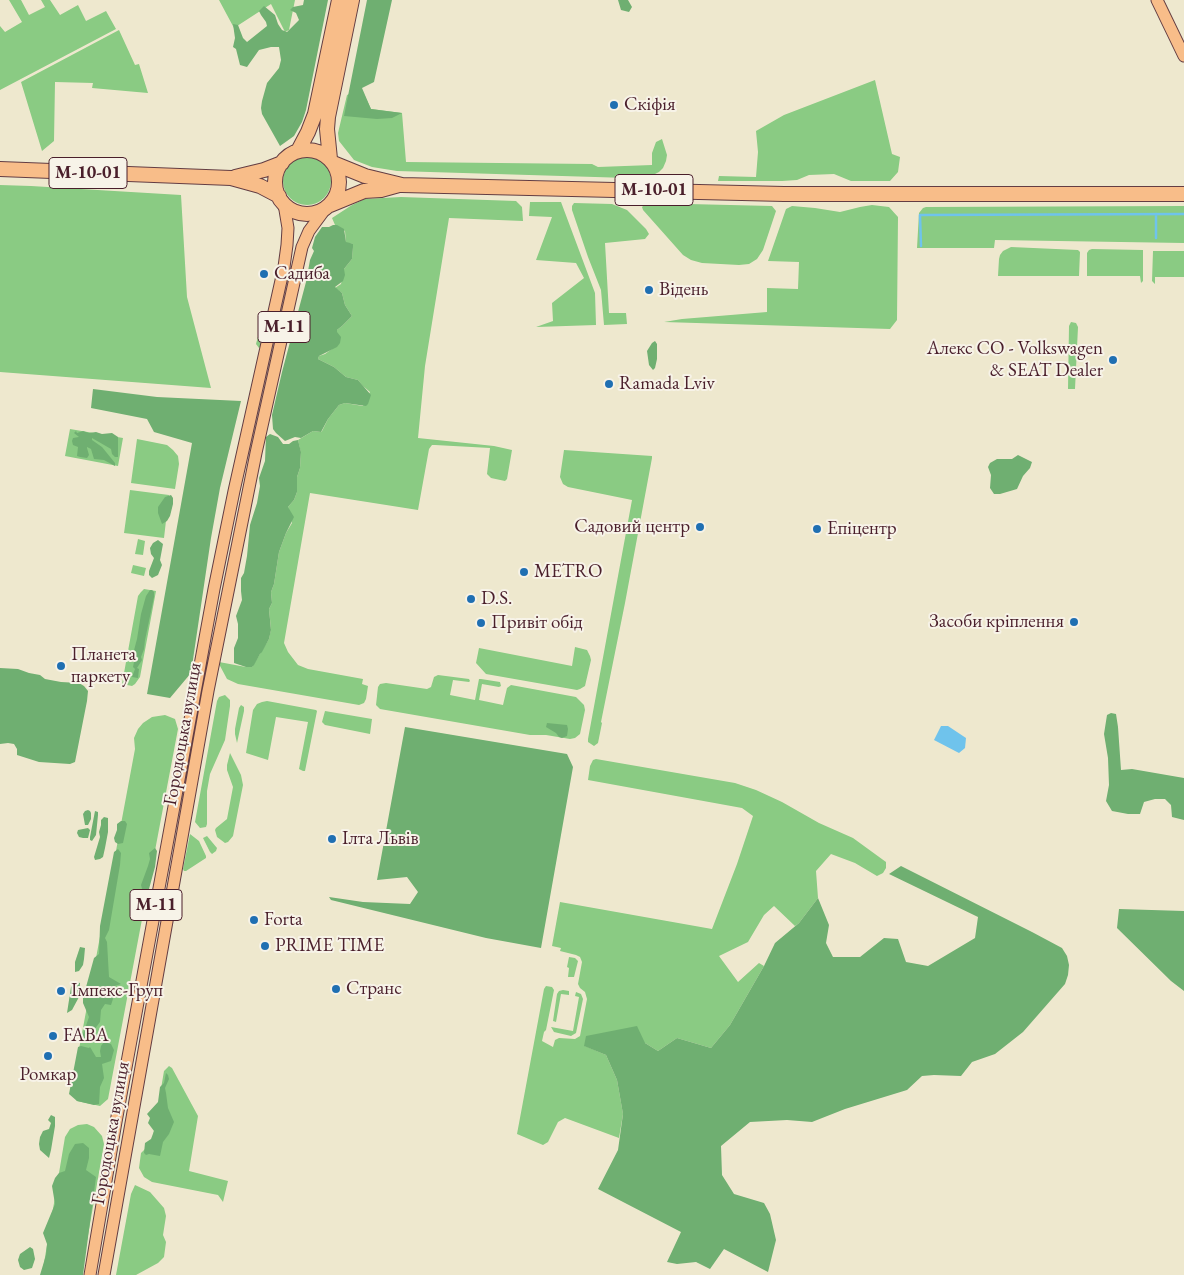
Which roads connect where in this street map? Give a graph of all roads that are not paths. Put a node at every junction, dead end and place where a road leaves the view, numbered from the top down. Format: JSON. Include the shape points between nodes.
{"nodes":[{"id":1,"x":340,"y":0,"type":"edge"},
{"id":2,"x":352,"y":0,"type":"edge"},
{"id":3,"x":1157,"y":0,"type":"edge"},
{"id":4,"x":1184,"y":56,"type":"edge"},
{"id":5,"x":298,"y":151,"type":"junction"},
{"id":6,"x":332,"y":161,"type":"junction"},
{"id":7,"x":282,"y":163,"type":"junction"},
{"id":8,"x":0,"y":169,"type":"edge"},
{"id":9,"x":231,"y":178,"type":"junction"},
{"id":10,"x":399,"y":185,"type":"junction"},
{"id":11,"x":1184,"y":194,"type":"edge"},
{"id":12,"x":282,"y":200,"type":"junction"},
{"id":13,"x":328,"y":206,"type":"junction"},
{"id":14,"x":90,"y":1275,"type":"edge"},
{"id":15,"x":104,"y":1275,"type":"edge"}],
"edges":[{"from":1,"to":5,"type":"highway","via":[[321,94]]},
{"from":2,"to":6,"type":"highway","number":"М-11","via":[[328,117]]},
{"from":3,"to":4,"type":"main road"},
{"from":5,"to":6,"type":"highway","number":"М-10-01","via":[[312,150]]},
{"from":5,"to":7,"type":"highway","number":"М-10-01"},
{"from":6,"to":10,"type":"highway","number":"М-10-01","via":[[365,176]]},
{"from":6,"to":13,"type":"highway","number":"М-11","via":[[339,182]]},
{"from":7,"to":9,"type":"highway","number":"М-10-01"},
{"from":7,"to":12,"type":"highway","number":"М-11","via":[[276,176]]},
{"from":8,"to":9,"type":"highway","number":"М-10-01"},
{"from":9,"to":12,"type":"highway","number":"М-10-01","via":[[260,186]]},
{"from":10,"to":11,"type":"highway","number":"М-10-01","via":[[784,194]]},
{"from":10,"to":13,"type":"highway","number":"М-10-01","via":[[364,191]]},
{"from":12,"to":13,"type":"highway","number":"М-10-01","via":[[297,212],[307,214]]},
{"from":12,"to":14,"type":"main road","name":"Городоцька вулиця","number":"М-11","via":[[288,228],[284,267],[209,614]]},
{"from":13,"to":15,"type":"main road","name":"Городоцька вулиця","number":"М-11","via":[[309,231],[302,247],[256,453],[208,691]]}]}
